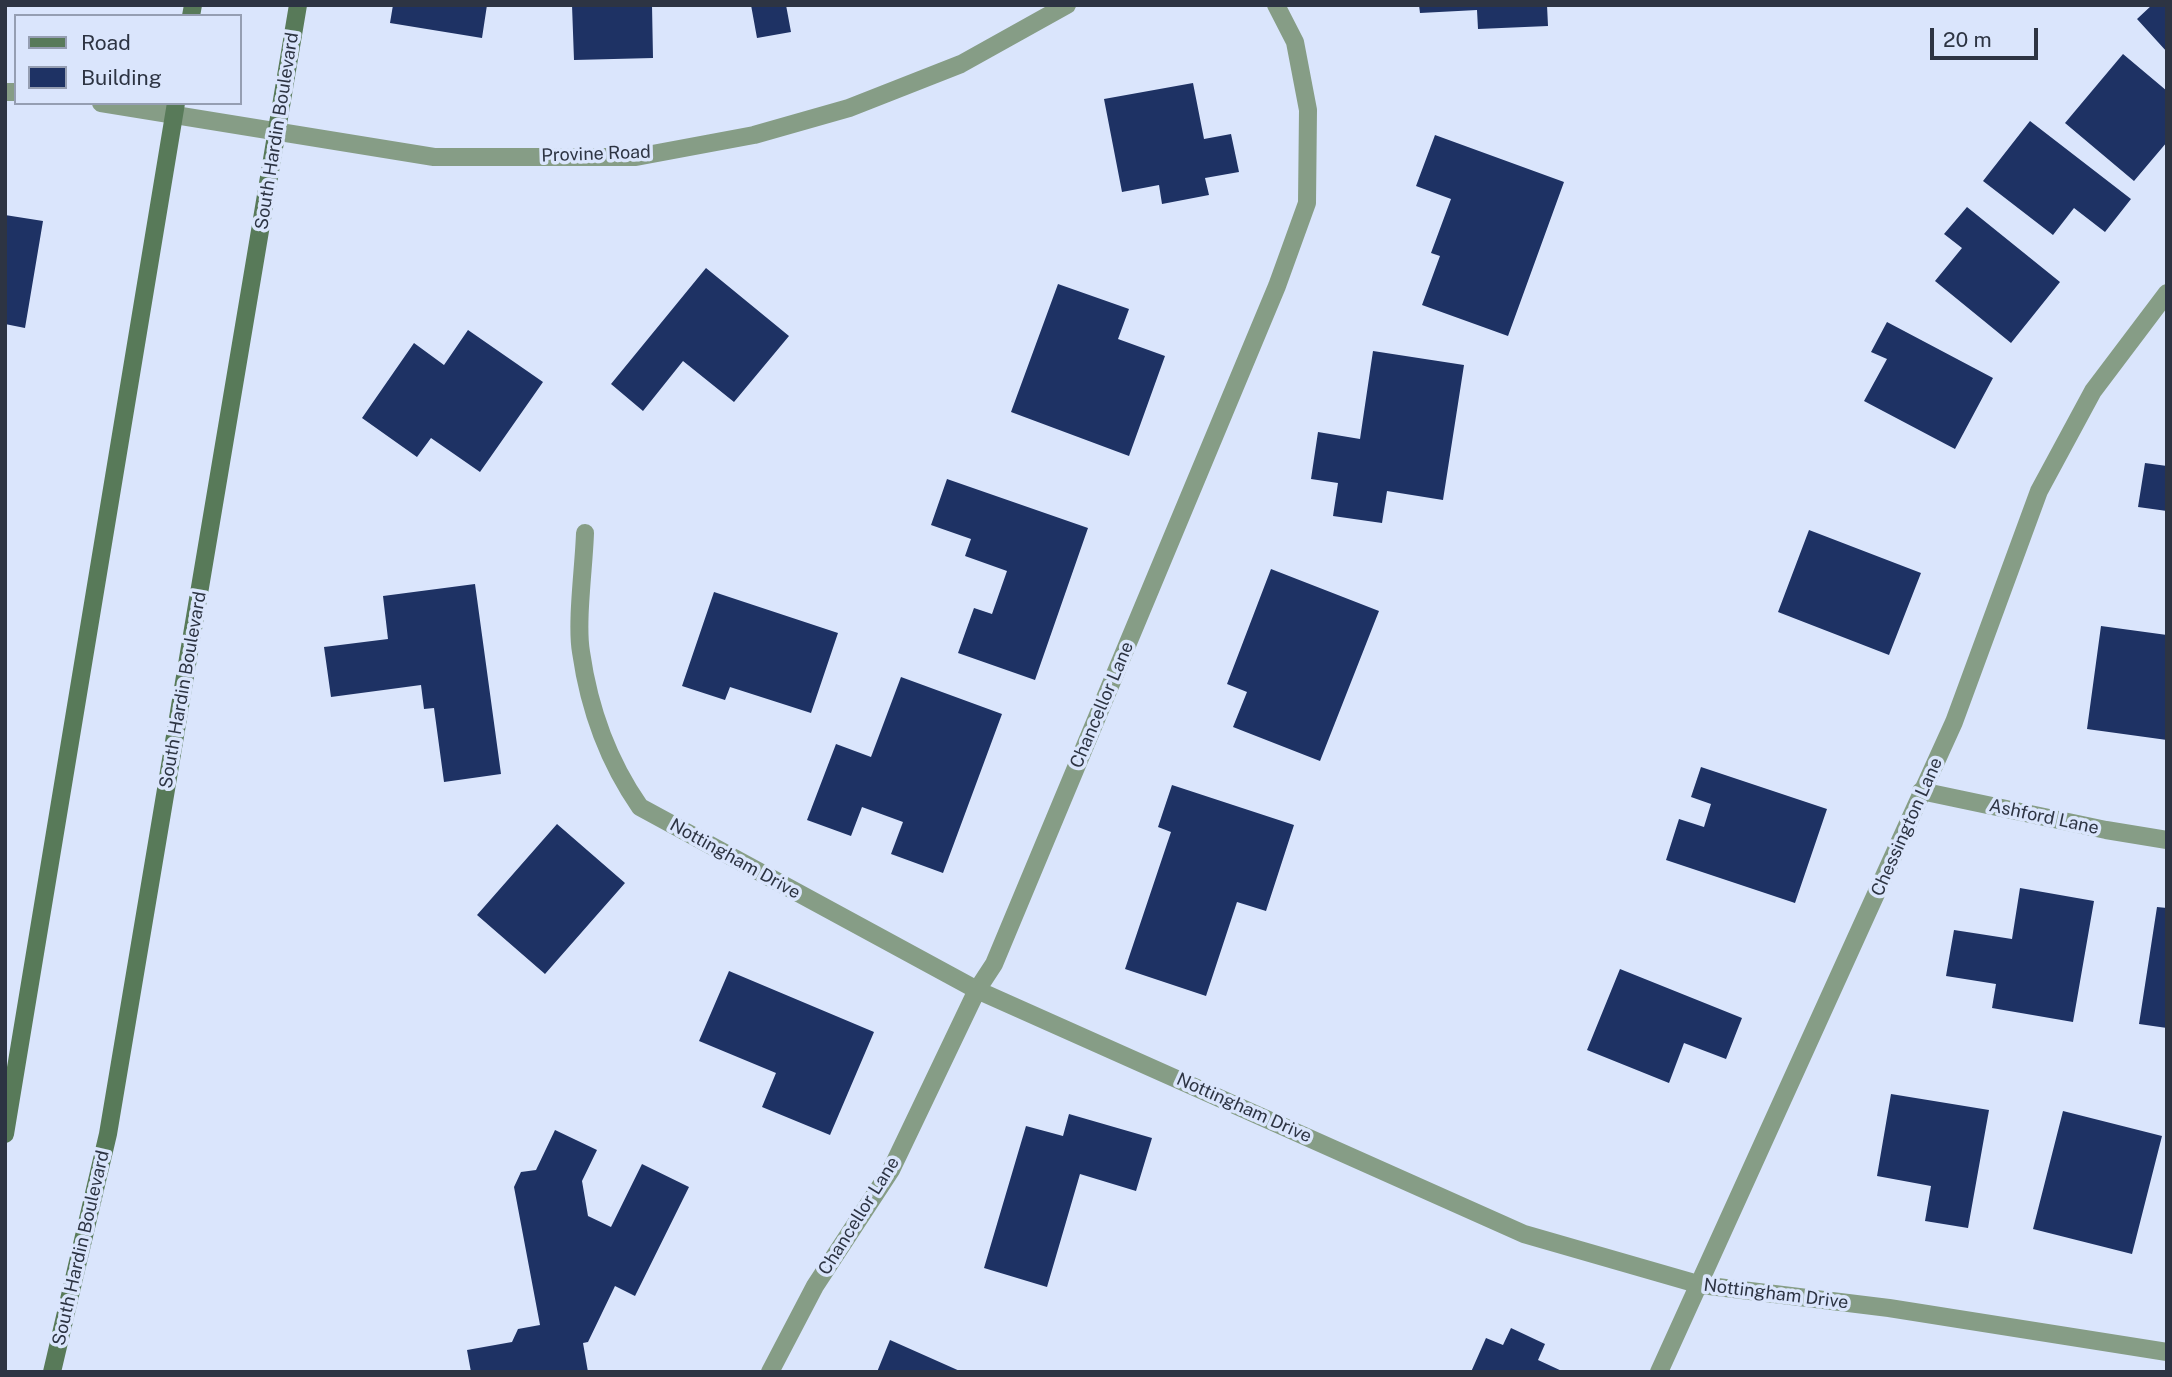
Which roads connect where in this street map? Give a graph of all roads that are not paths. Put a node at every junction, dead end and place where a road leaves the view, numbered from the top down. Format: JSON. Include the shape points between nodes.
{"nodes":[{"id":1,"x":298,"y":5,"type":"edge"},
{"id":2,"x":1067,"y":5,"type":"edge"},
{"id":3,"x":1276,"y":5,"type":"edge"},
{"id":4,"x":122,"y":105,"type":"edge"},
{"id":5,"x":175,"y":110,"type":"edge"},
{"id":6,"x":277,"y":134,"type":"junction"},
{"id":7,"x":2167,"y":293,"type":"edge"},
{"id":8,"x":585,"y":533,"type":"dead end"},
{"id":9,"x":1922,"y":791,"type":"junction"},
{"id":10,"x":2167,"y":839,"type":"edge"},
{"id":11,"x":977,"y":990,"type":"junction"},
{"id":12,"x":5,"y":1134,"type":"edge"},
{"id":13,"x":1701,"y":1285,"type":"junction"},
{"id":14,"x":2167,"y":1352,"type":"edge"},
{"id":15,"x":52,"y":1372,"type":"edge"},
{"id":16,"x":770,"y":1372,"type":"edge"},
{"id":17,"x":1659,"y":1372,"type":"edge"}],
"edges":[{"from":1,"to":6,"type":"main road","name":"South Hardin Boulevard"},
{"from":2,"to":6,"type":"street","name":"Provine Road","via":[[961,64],[849,108],[754,135],[636,156],[434,157]]},
{"from":3,"to":11,"type":"street","name":"Chancellor Lane","via":[[1295,42],[1308,110],[1307,203],[1277,286],[994,964]]},
{"from":4,"to":5,"type":"street","name":"Provine Road"},
{"from":5,"to":6,"type":"street","name":"Provine Road"},
{"from":5,"to":12,"type":"main road"},
{"from":6,"to":15,"type":"main road","name":"South Hardin Boulevard","via":[[108,1134]]},
{"from":7,"to":9,"type":"street","name":"Chessington Lane","via":[[2093,391],[2039,491],[1954,722]]},
{"from":8,"to":11,"type":"street","name":"Nottingham Drive","via":[[580,650],[599,728],[618,775],[640,807]]},
{"from":9,"to":10,"type":"street","name":"Ashford Lane"},
{"from":9,"to":13,"type":"street","name":"Chessington Lane"},
{"from":11,"to":13,"type":"street","name":"Nottingham Drive","via":[[1524,1234]]},
{"from":11,"to":16,"type":"street","name":"Chancellor Lane","via":[[891,1170],[815,1286]]},
{"from":13,"to":14,"type":"street","name":"Nottingham Drive","via":[[1889,1308]]},
{"from":13,"to":17,"type":"street","name":"Chessington Lane"}]}
